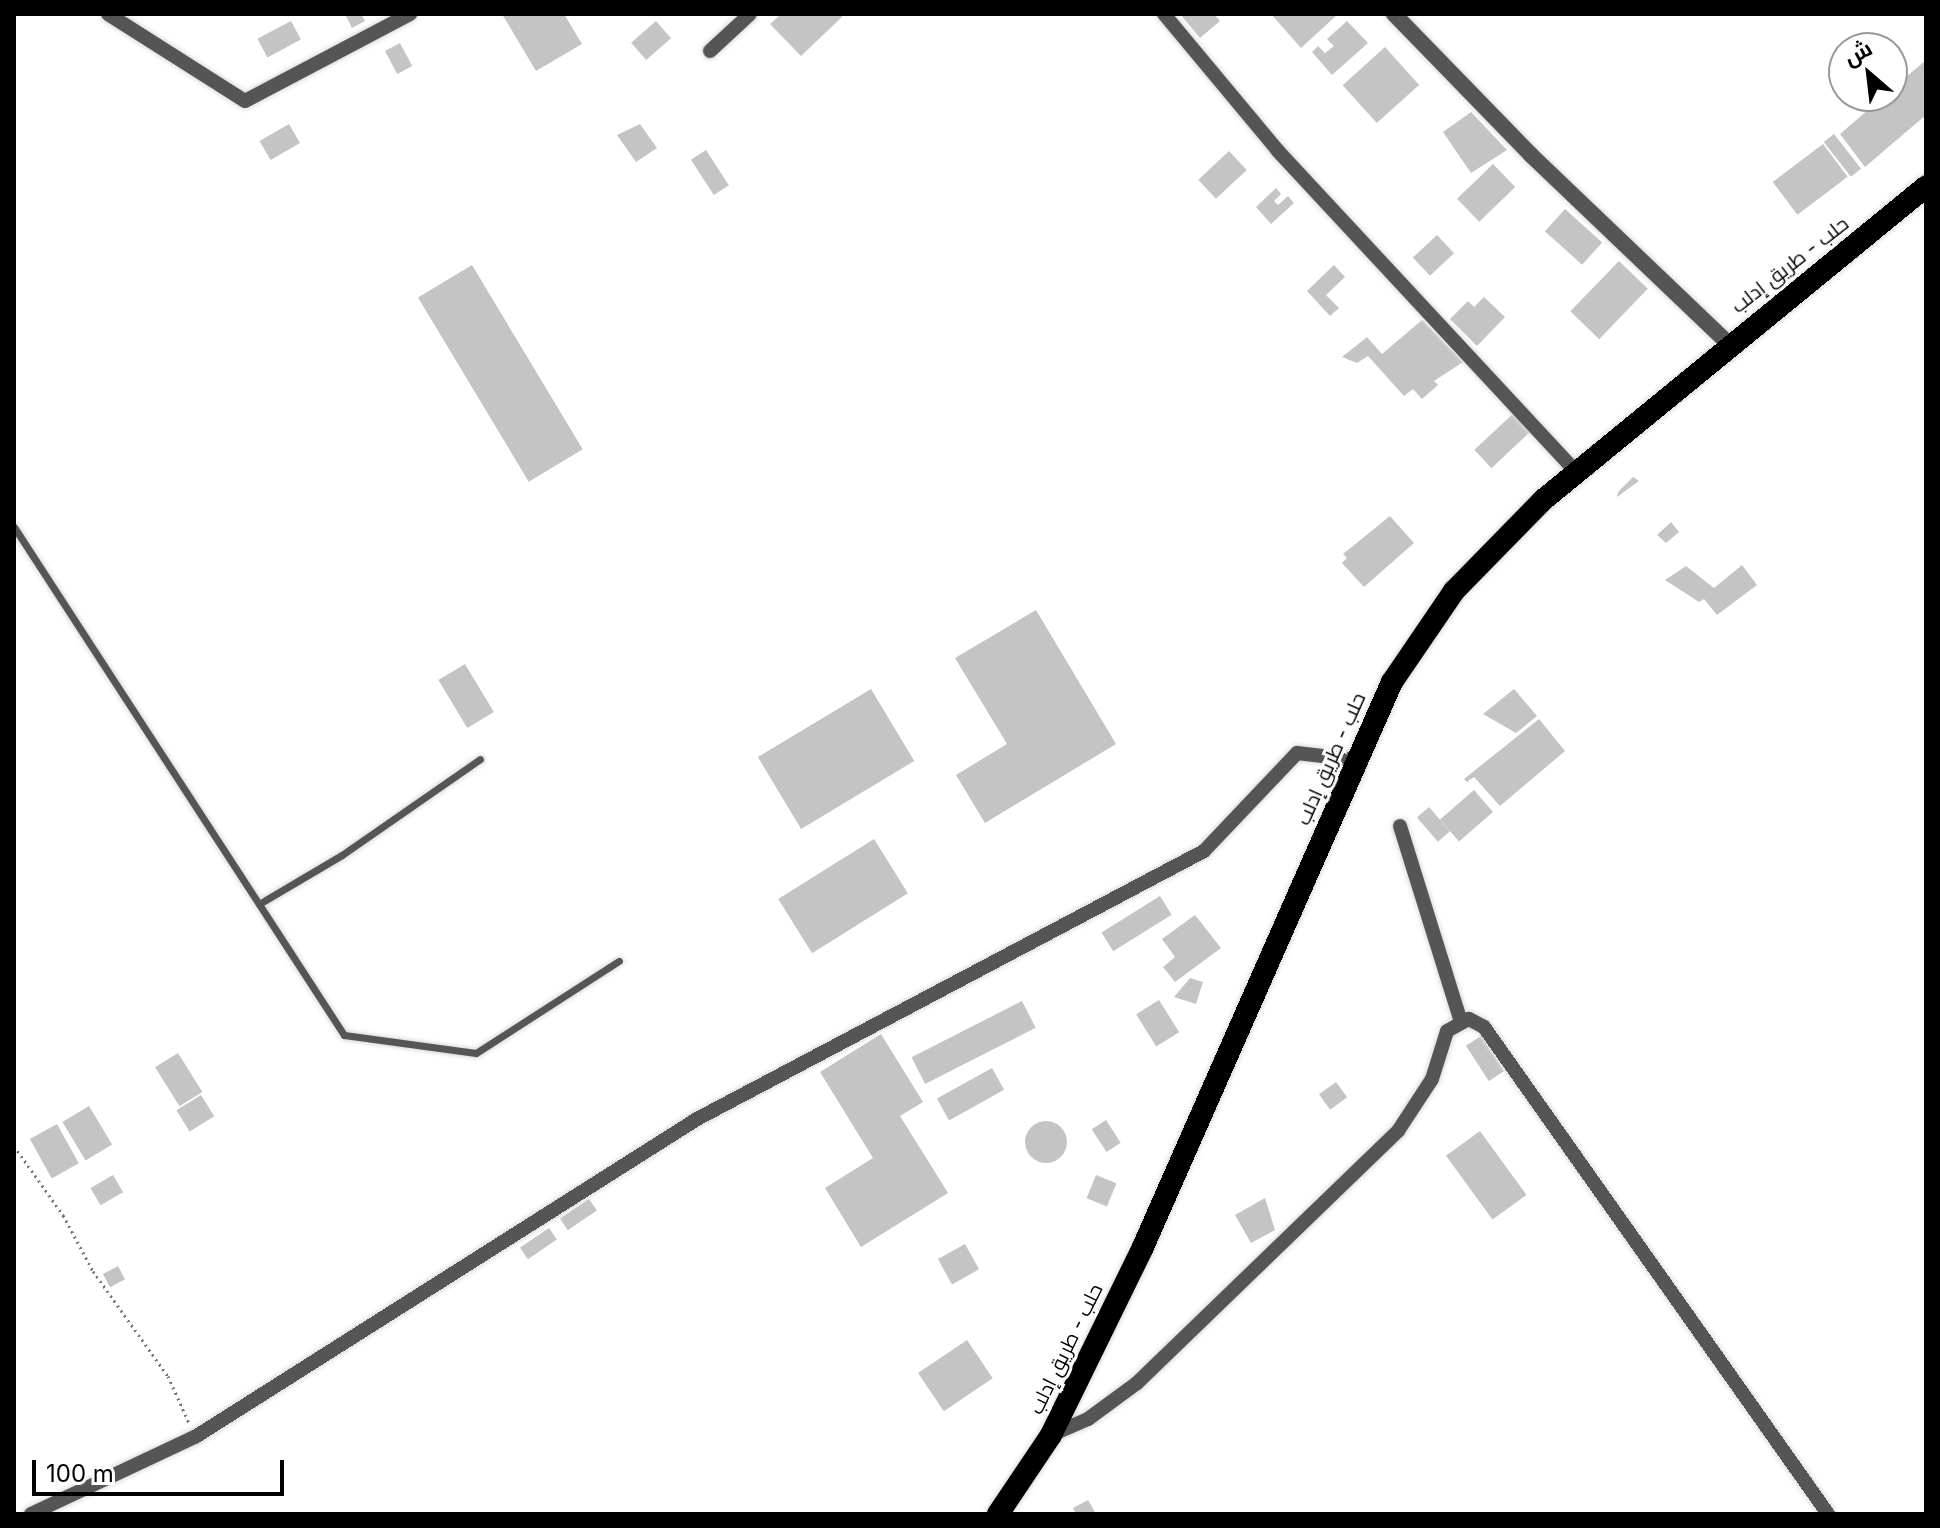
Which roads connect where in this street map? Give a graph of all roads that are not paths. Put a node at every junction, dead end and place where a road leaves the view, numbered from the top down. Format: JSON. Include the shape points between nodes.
{"nodes":[{"id":1,"x":108,"y":14,"type":"edge"},
{"id":2,"x":410,"y":14,"type":"edge"},
{"id":3,"x":750,"y":14,"type":"edge"},
{"id":4,"x":1164,"y":14,"type":"edge"},
{"id":5,"x":1394,"y":14,"type":"edge"},
{"id":6,"x":710,"y":51,"type":"dead end"},
{"id":7,"x":1926,"y":188,"type":"edge"},
{"id":8,"x":1729,"y":344,"type":"junction"},
{"id":9,"x":1576,"y":472,"type":"junction"},
{"id":10,"x":14,"y":527,"type":"edge"},
{"id":11,"x":480,"y":759,"type":"dead end"},
{"id":12,"x":1357,"y":760,"type":"junction"},
{"id":13,"x":1400,"y":826,"type":"dead end"},
{"id":14,"x":259,"y":904,"type":"junction"},
{"id":15,"x":619,"y":961,"type":"dead end"},
{"id":16,"x":1460,"y":1019,"type":"junction"},
{"id":17,"x":1051,"y":1435,"type":"junction"},
{"id":18,"x":31,"y":1514,"type":"edge"},
{"id":19,"x":998,"y":1514,"type":"edge"},
{"id":20,"x":1828,"y":1514,"type":"edge"}],
"edges":[{"from":1,"to":2,"type":"street","via":[[245,101]]},
{"from":3,"to":6,"type":"street"},
{"from":4,"to":9,"type":"street","via":[[1325,202]]},
{"from":5,"to":8,"type":"street","via":[[1531,155]]},
{"from":7,"to":8,"type":"highway","name":"حلب - طريق إدلب"},
{"from":8,"to":9,"type":"highway","name":"حلب - طريق إدلب"},
{"from":9,"to":12,"type":"highway","name":"حلب - طريق إدلب","via":[[1454,591],[1392,682]]},
{"from":10,"to":14,"type":"lane"},
{"from":11,"to":14,"type":"lane","via":[[342,855]]},
{"from":12,"to":17,"type":"highway","name":"حلب - طريق إدلب","via":[[1143,1247]]},
{"from":12,"to":18,"type":"street","via":[[1297,753],[1204,851],[697,1119],[195,1437]]},
{"from":13,"to":16,"type":"street"},
{"from":14,"to":15,"type":"lane","via":[[344,1035],[476,1053]]},
{"from":16,"to":17,"type":"street","via":[[1447,1031],[1432,1079],[1398,1131],[1137,1383],[1088,1419]]},
{"from":16,"to":20,"type":"street","via":[[1484,1027]]},
{"from":17,"to":19,"type":"highway","name":"حلب - طريق إدلب"}]}
